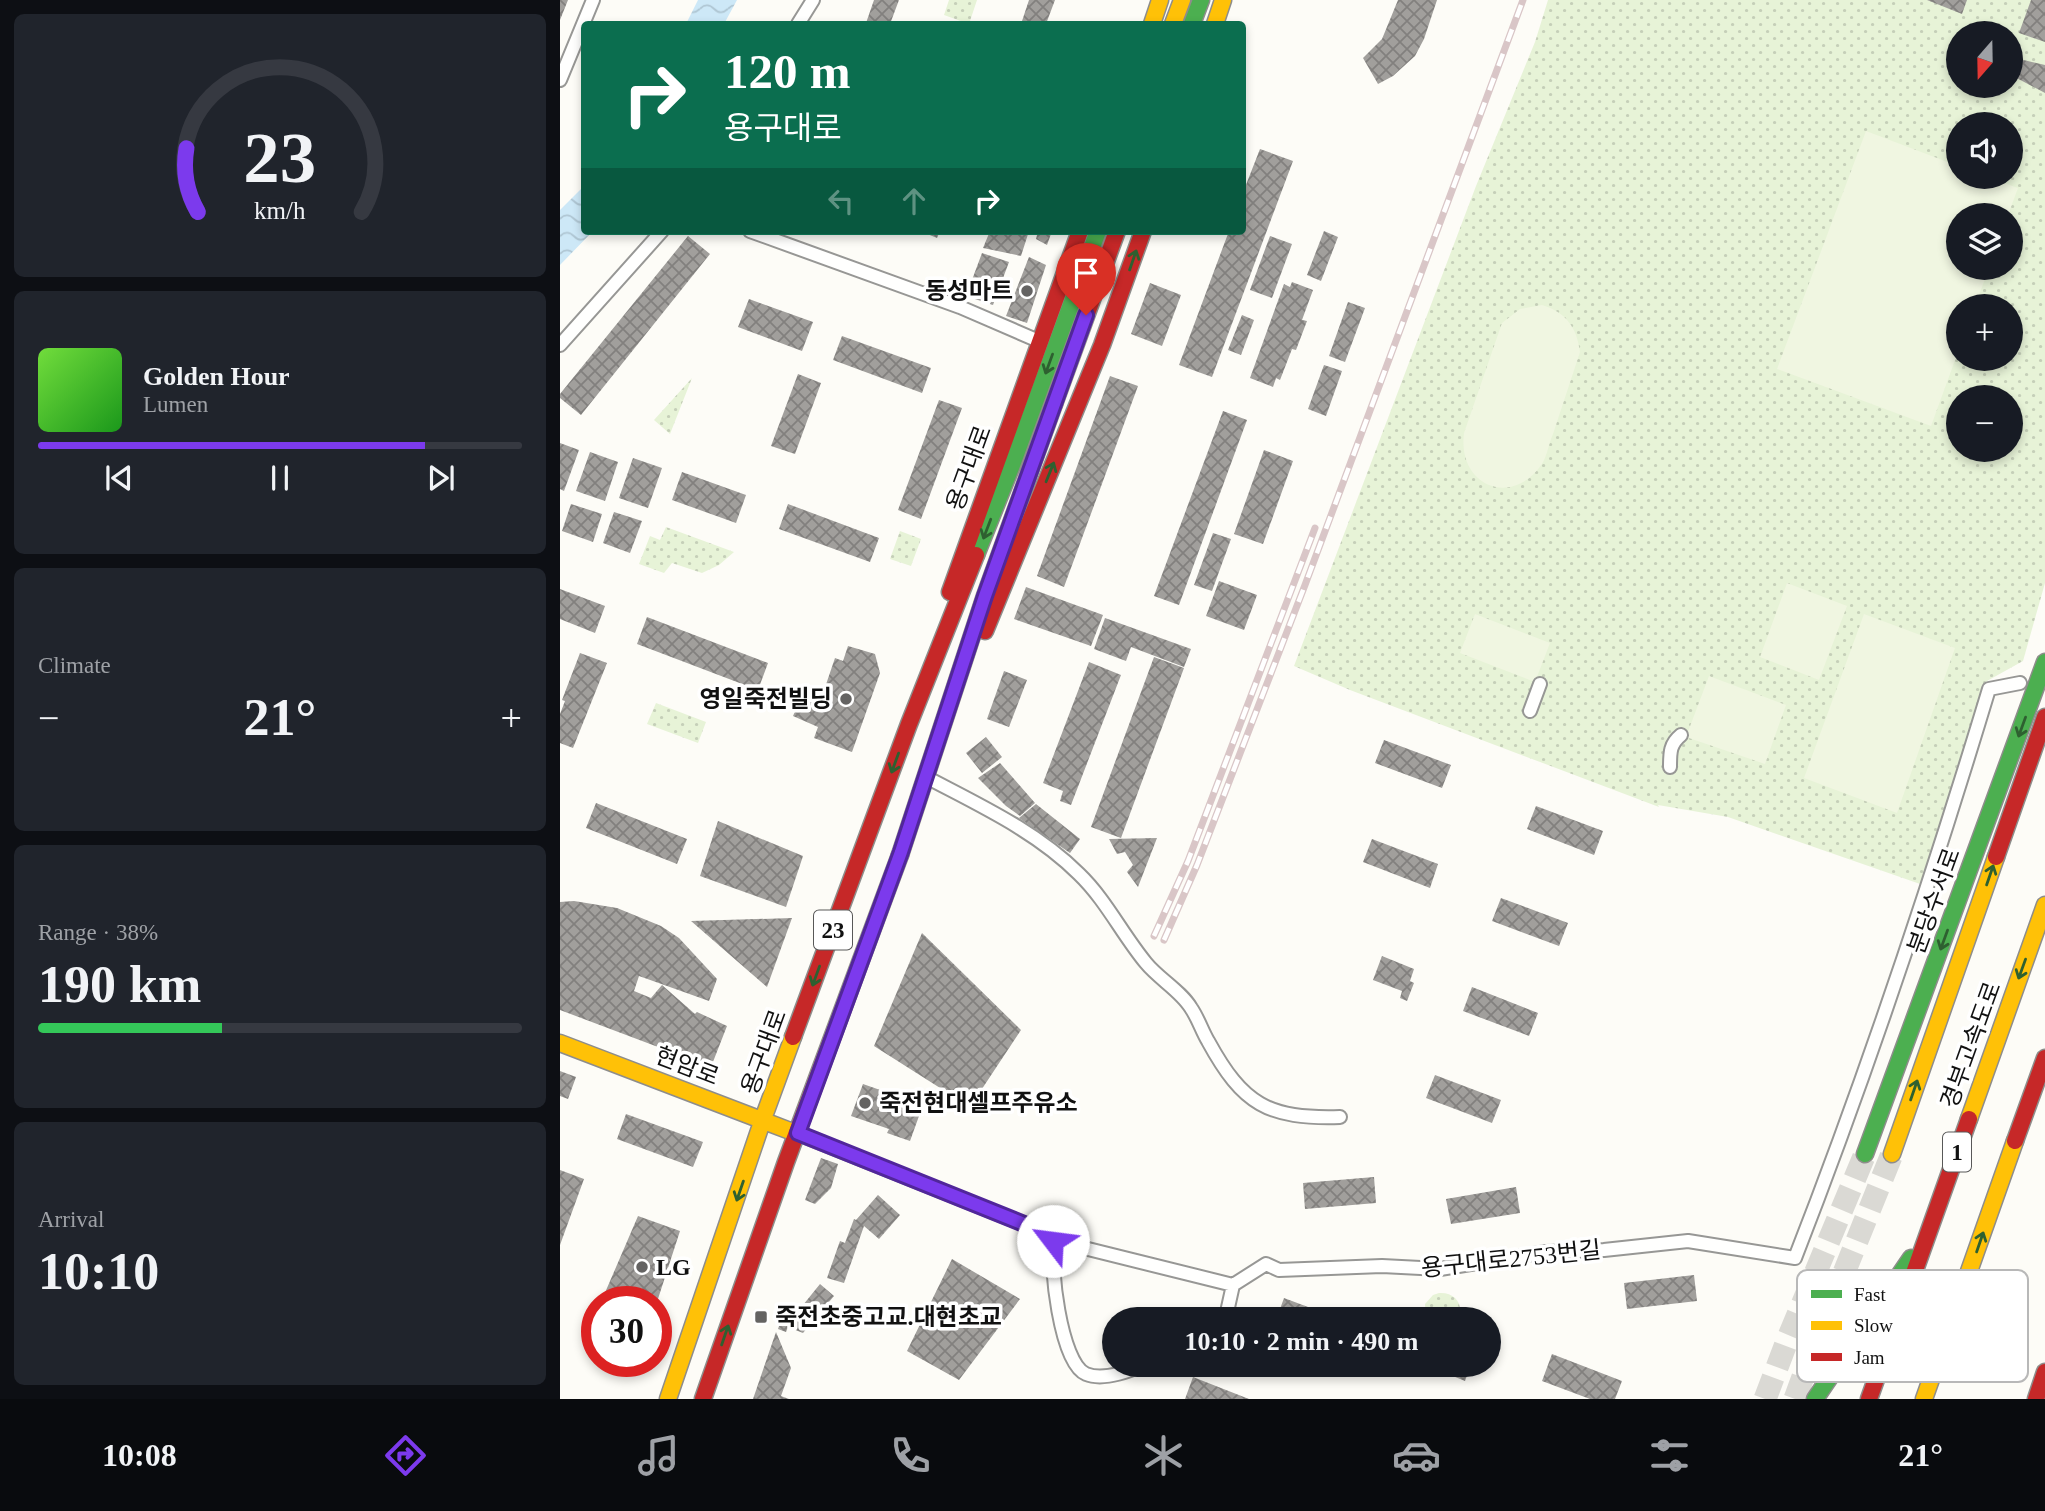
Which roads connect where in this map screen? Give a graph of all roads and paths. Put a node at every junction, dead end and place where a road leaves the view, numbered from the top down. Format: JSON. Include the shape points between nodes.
{"nodes":[{"id":1,"x":593,"y":0,"type":"edge"},
{"id":2,"x":813,"y":0,"type":"edge"},
{"id":3,"x":1160,"y":0,"type":"edge"},
{"id":4,"x":1182,"y":0,"type":"edge"},
{"id":5,"x":1201,"y":0,"type":"edge"},
{"id":6,"x":1223,"y":0,"type":"edge"},
{"id":7,"x":584,"y":21,"type":"edge"},
{"id":8,"x":800,"y":21,"type":"edge"},
{"id":9,"x":1153,"y":21,"type":"edge"},
{"id":10,"x":1174,"y":21,"type":"edge"},
{"id":11,"x":1193,"y":21,"type":"edge"},
{"id":12,"x":1216,"y":21,"type":"edge"},
{"id":13,"x":581,"y":29,"type":"edge"},
{"id":14,"x":560,"y":80,"type":"edge"},
{"id":15,"x":658,"y":235,"type":"edge"},
{"id":16,"x":761,"y":235,"type":"edge"},
{"id":17,"x":1079,"y":235,"type":"edge"},
{"id":18,"x":1097,"y":235,"type":"edge"},
{"id":19,"x":1116,"y":235,"type":"edge"},
{"id":20,"x":1142,"y":235,"type":"edge"},
{"id":21,"x":1041,"y":342,"type":"junction"},
{"id":22,"x":560,"y":345,"type":"edge"},
{"id":23,"x":2045,"y":662,"type":"edge"},
{"id":24,"x":2020,"y":683,"type":"dead end"},
{"id":25,"x":1540,"y":684,"type":"dead end"},
{"id":26,"x":1530,"y":711,"type":"dead end"},
{"id":27,"x":2045,"y":718,"type":"edge"},
{"id":28,"x":909,"y":724,"type":"junction"},
{"id":29,"x":1681,"y":734,"type":"dead end"},
{"id":30,"x":938,"y":738,"type":"junction"},
{"id":31,"x":1670,"y":767,"type":"dead end"},
{"id":32,"x":926,"y":777,"type":"junction"},
{"id":33,"x":2045,"y":905,"type":"edge"},
{"id":34,"x":560,"y":1043,"type":"edge"},
{"id":35,"x":2045,"y":1058,"type":"edge"},
{"id":36,"x":1340,"y":1117,"type":"dead end"},
{"id":37,"x":763,"y":1119,"type":"junction"},
{"id":38,"x":798,"y":1133,"type":"junction"},
{"id":39,"x":1866,"y":1154,"type":"tunnel mouth"},
{"id":40,"x":1892,"y":1154,"type":"tunnel mouth"},
{"id":41,"x":1930,"y":1229,"type":"junction"},
{"id":42,"x":1054,"y":1236,"type":"junction"},
{"id":43,"x":1902,"y":1270,"type":"edge"},
{"id":44,"x":1916,"y":1270,"type":"edge"},
{"id":45,"x":1970,"y":1270,"type":"edge"},
{"id":46,"x":1233,"y":1285,"type":"junction"},
{"id":47,"x":1228,"y":1307,"type":"edge"},
{"id":48,"x":2045,"y":1372,"type":"edge"},
{"id":49,"x":1102,"y":1375,"type":"edge"},
{"id":50,"x":1826,"y":1382,"type":"edge"},
{"id":51,"x":1876,"y":1382,"type":"edge"},
{"id":52,"x":1930,"y":1382,"type":"edge"},
{"id":53,"x":668,"y":1399,"type":"edge"},
{"id":54,"x":702,"y":1399,"type":"edge"},
{"id":55,"x":1815,"y":1399,"type":"edge"},
{"id":56,"x":1870,"y":1399,"type":"edge"},
{"id":57,"x":1924,"y":1399,"type":"edge"},
{"id":58,"x":2036,"y":1399,"type":"edge"}],
"edges":[{"from":1,"to":7,"type":"street"},
{"from":2,"to":8,"type":"street"},
{"from":3,"to":9,"type":"main road"},
{"from":4,"to":10,"type":"main road"},
{"from":5,"to":11,"type":"main road"},
{"from":6,"to":12,"type":"main road"},
{"from":13,"to":14,"type":"street"},
{"from":15,"to":22,"type":"street"},
{"from":16,"to":21,"type":"street","via":[[960,307]]},
{"from":17,"to":21,"type":"main road","name":"용구대로"},
{"from":18,"to":28,"type":"main road","name":"용구대로","number":"23","one_way":true},
{"from":19,"to":30,"type":"main road"},
{"from":30,"to":20,"type":"main road","one_way":true,"via":[[999,601]]},
{"from":21,"to":28,"type":"main road","name":"용구대로","via":[[953,582]]},
{"from":23,"to":39,"type":"main road","name":"분당수서로","one_way":true},
{"from":24,"to":46,"type":"street","name":"용구대로2753번길","via":[[1989,689],[1932,877],[1843,1137],[1795,1258],[1688,1241],[1546,1252],[1440,1269],[1279,1270],[1266,1264]]},
{"from":25,"to":26,"type":"street"},
{"from":40,"to":27,"type":"main road","name":"분당수서로","one_way":true},
{"from":28,"to":37,"type":"main road","name":"용구대로","number":"23","one_way":true},
{"from":29,"to":31,"type":"street","via":[[1670,749]]},
{"from":30,"to":32,"type":"main road"},
{"from":32,"to":36,"type":"street","via":[[1016,825],[1077,872],[1099,895],[1145,962],[1190,1005],[1222,1064],[1252,1100],[1289,1115]]},
{"from":32,"to":38,"type":"main road"},
{"from":33,"to":41,"type":"main road","name":"경부고속도로","number":"1","one_way":true},
{"from":34,"to":37,"type":"main road","name":"현암로"},
{"from":45,"to":35,"type":"main road","number":"1","one_way":true},
{"from":37,"to":38,"type":"main road","name":"현암로"},
{"from":37,"to":53,"type":"main road","name":"용구대로","number":"23","one_way":true},
{"from":38,"to":42,"type":"street"},
{"from":54,"to":38,"type":"main road","one_way":true},
{"from":41,"to":43,"type":"main road"},
{"from":41,"to":44,"type":"main road","name":"경부고속도로","number":"1"},
{"from":42,"to":46,"type":"street","via":[[1098,1253]]},
{"from":42,"to":49,"type":"street","via":[[1055,1303],[1074,1364],[1084,1373]]},
{"from":46,"to":47,"type":"street"},
{"from":48,"to":58,"type":"main road"},
{"from":50,"to":55,"type":"main road"},
{"from":51,"to":56,"type":"main road","name":"경부고속도로","number":"1"},
{"from":57,"to":52,"type":"main road","number":"1","one_way":true}]}
